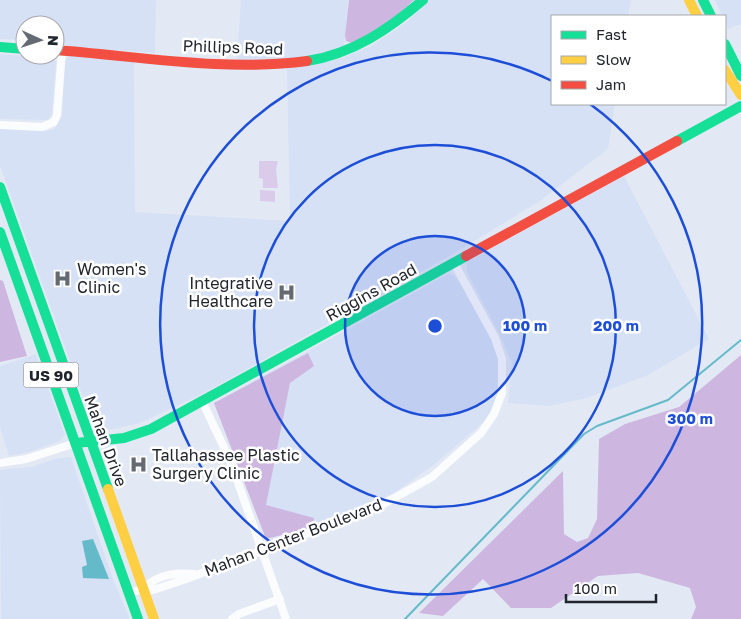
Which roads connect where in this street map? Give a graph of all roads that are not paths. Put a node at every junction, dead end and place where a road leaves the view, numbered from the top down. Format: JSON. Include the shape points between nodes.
{"nodes":[{"id":1,"x":423,"y":0,"type":"edge"},
{"id":2,"x":689,"y":0,"type":"edge"},
{"id":3,"x":703,"y":0,"type":"edge"},
{"id":4,"x":696,"y":15,"type":"edge"},
{"id":5,"x":710,"y":15,"type":"edge"},
{"id":6,"x":726,"y":46,"type":"edge"},
{"id":7,"x":0,"y":47,"type":"edge"},
{"id":8,"x":15,"y":48,"type":"edge"},
{"id":9,"x":65,"y":51,"type":"edge"},
{"id":10,"x":59,"y":65,"type":"edge"},
{"id":11,"x":726,"y":72,"type":"edge"},
{"id":12,"x":741,"y":76,"type":"edge"},
{"id":13,"x":741,"y":95,"type":"edge"},
{"id":14,"x":741,"y":106,"type":"edge"},
{"id":15,"x":0,"y":125,"type":"edge"},
{"id":16,"x":0,"y":187,"type":"edge"},
{"id":17,"x":0,"y":232,"type":"edge"},
{"id":18,"x":19,"y":241,"type":"junction"},
{"id":19,"x":5,"y":246,"type":"junction"},
{"id":20,"x":454,"y":263,"type":"junction"},
{"id":21,"x":55,"y":342,"type":"junction"},
{"id":22,"x":40,"y":346,"type":"junction"},
{"id":23,"x":202,"y":401,"type":"junction"},
{"id":24,"x":90,"y":442,"type":"junction"},
{"id":25,"x":76,"y":443,"type":"junction"},
{"id":26,"x":0,"y":463,"type":"edge"},
{"id":27,"x":262,"y":550,"type":"junction"},
{"id":28,"x":143,"y":588,"type":"junction"},
{"id":29,"x":129,"y":593,"type":"junction"},
{"id":30,"x":280,"y":599,"type":"junction"},
{"id":31,"x":138,"y":619,"type":"edge"},
{"id":32,"x":154,"y":619,"type":"edge"},
{"id":33,"x":232,"y":619,"type":"edge"},
{"id":34,"x":286,"y":619,"type":"edge"}],
"edges":[{"from":1,"to":9,"type":"street","name":"Phillips Road","via":[[394,25],[361,46],[291,64],[246,65]]},
{"from":2,"to":4,"type":"street"},
{"from":3,"to":5,"type":"street"},
{"from":6,"to":12,"type":"street"},
{"from":7,"to":8,"type":"street"},
{"from":10,"to":15,"type":"street","via":[[54,122],[42,127]]},
{"from":11,"to":13,"type":"street"},
{"from":14,"to":20,"type":"street","name":"Riggins Road"},
{"from":16,"to":18,"type":"street","name":"Mahan Drive","number":"US 90"},
{"from":17,"to":19,"type":"street","name":"Mahan Drive","number":"US 90"},
{"from":18,"to":19,"type":"street"},
{"from":18,"to":21,"type":"street","name":"Mahan Drive","number":"US 90"},
{"from":19,"to":22,"type":"street","name":"Mahan Drive","number":"US 90"},
{"from":20,"to":23,"type":"street","name":"Riggins Road"},
{"from":20,"to":27,"type":"street","name":"Mahan Center Boulevard","via":[[495,338],[502,359],[502,394],[487,425],[425,482],[361,514]]},
{"from":21,"to":22,"type":"street"},
{"from":21,"to":24,"type":"street","name":"Mahan Drive","number":"US 90"},
{"from":22,"to":25,"type":"street","name":"Mahan Drive","number":"US 90"},
{"from":23,"to":24,"type":"street","name":"Riggins Road","via":[[141,433]]},
{"from":23,"to":27,"type":"street","via":[[228,454]]},
{"from":24,"to":25,"type":"street","name":"Riggins Road"},
{"from":24,"to":28,"type":"street","name":"Mahan Drive","number":"US 90"},
{"from":25,"to":26,"type":"street","name":"Riggins Road","via":[[26,459]]},
{"from":25,"to":29,"type":"street","name":"Mahan Drive","number":"US 90"},
{"from":27,"to":28,"type":"street","name":"Mahan Center Boulevard","via":[[195,574],[163,577]]},
{"from":27,"to":30,"type":"street"},
{"from":28,"to":29,"type":"street","name":"Mahan Center Boulevard"},
{"from":28,"to":32,"type":"street","name":"Mahan Drive","number":"US 90"},
{"from":29,"to":31,"type":"street","name":"Mahan Drive","number":"US 90"},
{"from":30,"to":33,"type":"street"},
{"from":30,"to":34,"type":"street"}]}
